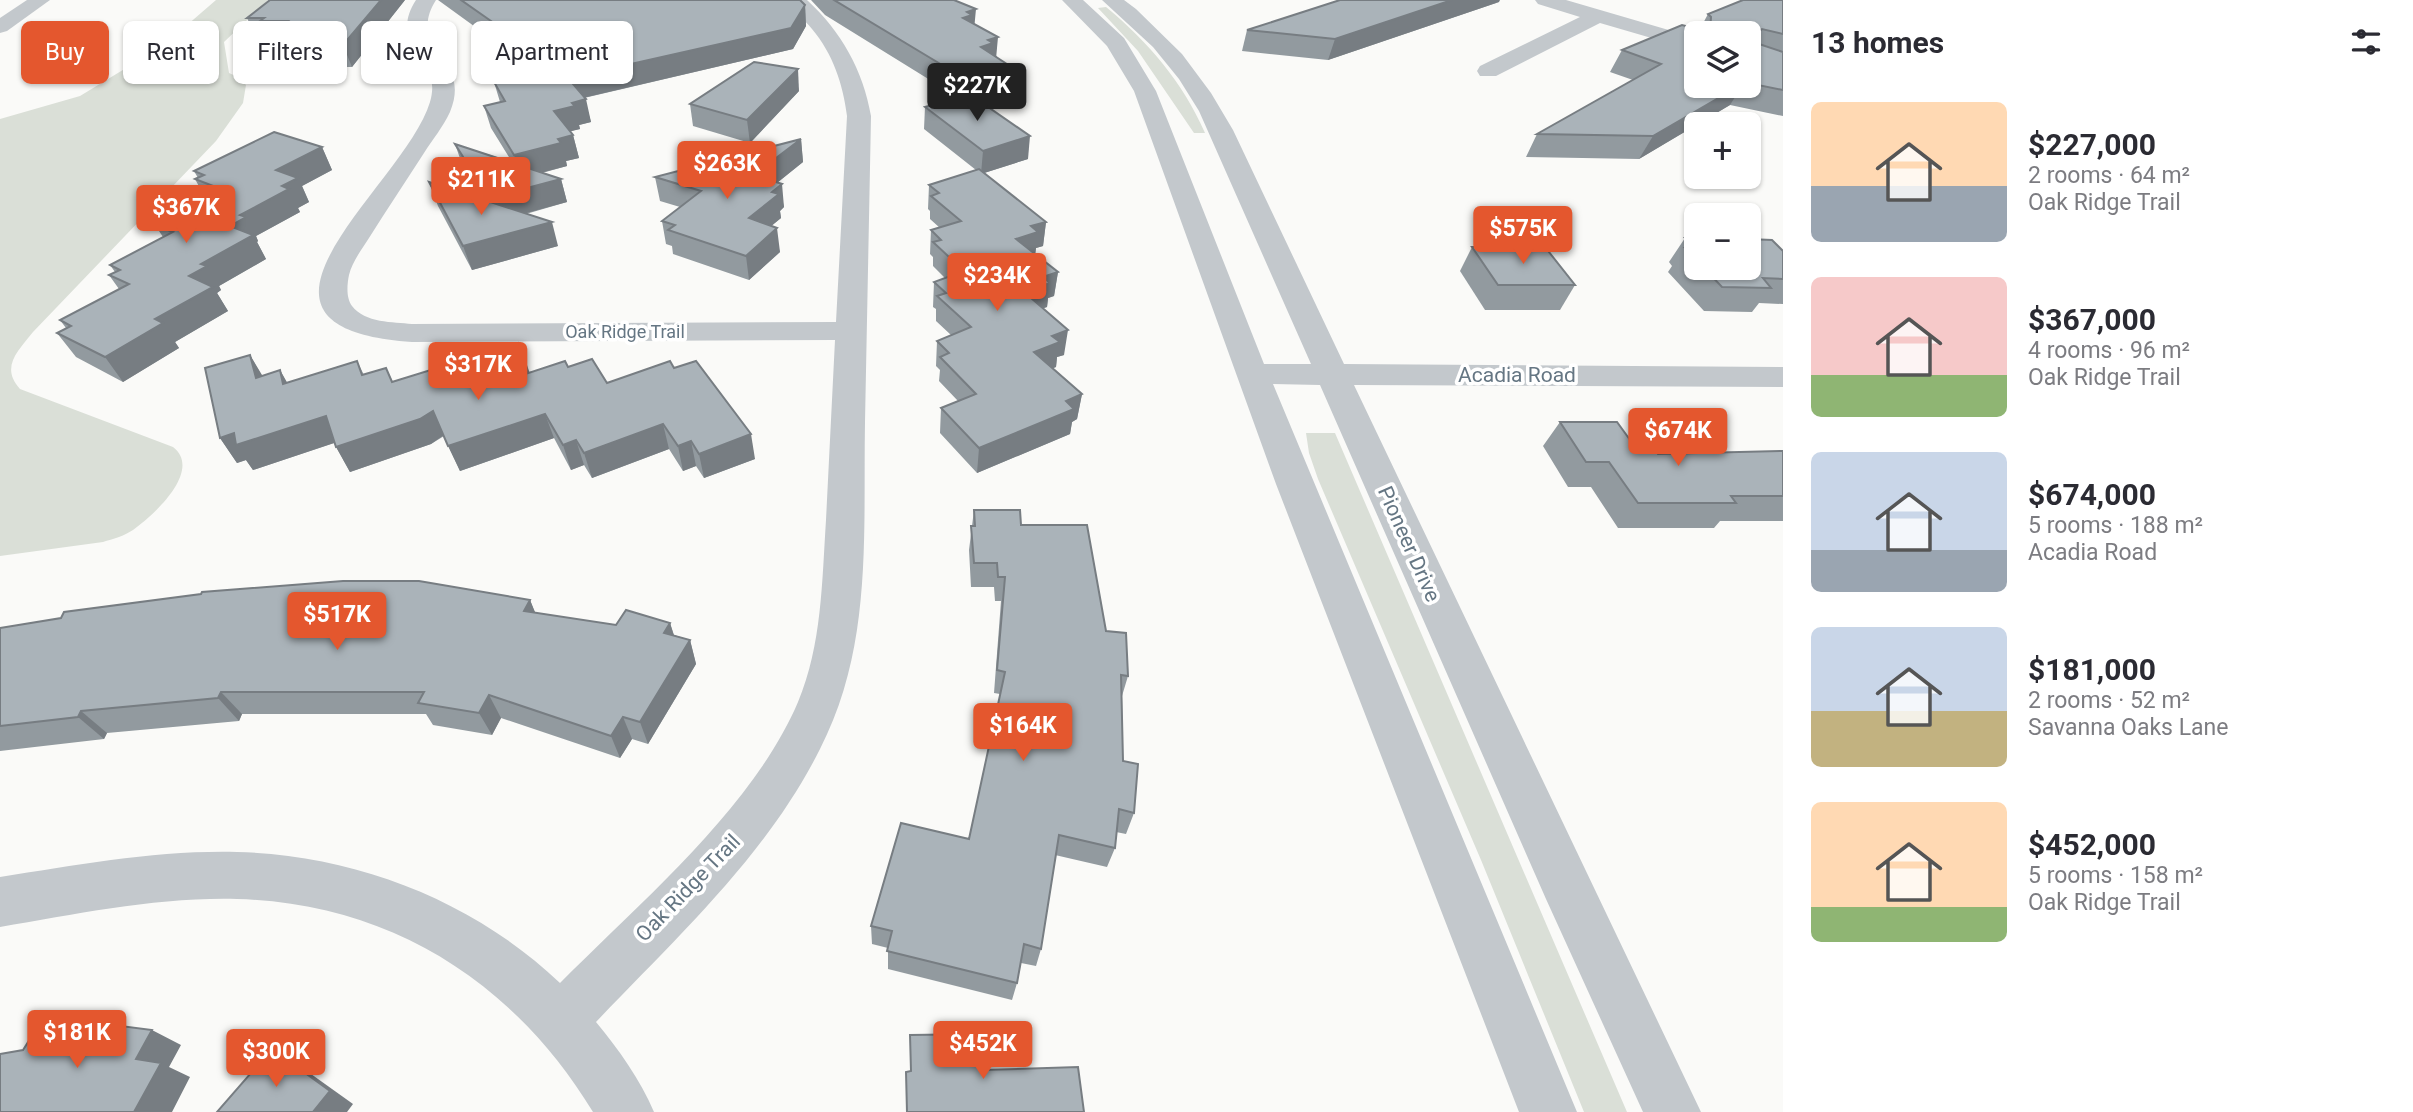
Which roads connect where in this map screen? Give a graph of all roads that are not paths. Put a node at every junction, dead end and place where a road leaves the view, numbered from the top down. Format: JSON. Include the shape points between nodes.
{"nodes":[{"id":1,"x":40,"y":0,"type":"edge"},
{"id":2,"x":426,"y":0,"type":"edge"},
{"id":3,"x":795,"y":0,"type":"edge"},
{"id":4,"x":1072,"y":0,"type":"edge"},
{"id":5,"x":1112,"y":0,"type":"edge"},
{"id":6,"x":1545,"y":0,"type":"edge"},
{"id":7,"x":1596,"y":17,"type":"junction"},
{"id":8,"x":0,"y":27,"type":"edge"},
{"id":9,"x":1684,"y":43,"type":"edge"},
{"id":10,"x":1488,"y":71,"type":"dead end"},
{"id":11,"x":852,"y":331,"type":"junction"},
{"id":12,"x":1251,"y":374,"type":"junction"},
{"id":13,"x":1332,"y":374,"type":"junction"},
{"id":14,"x":1783,"y":377,"type":"edge"},
{"id":15,"x":0,"y":902,"type":"edge"},
{"id":16,"x":560,"y":1021,"type":"junction"},
{"id":17,"x":625,"y":1112,"type":"edge"},
{"id":18,"x":1548,"y":1112,"type":"edge"},
{"id":19,"x":1672,"y":1112,"type":"edge"}],
"edges":[{"from":1,"to":8,"type":"street"},
{"from":2,"to":11,"type":"street","name":"Oak Ridge Trail","via":[[417,12],[415,28],[441,67],[443,97],[335,273],[332,296],[347,318],[374,329],[412,333]]},
{"from":3,"to":11,"type":"street","name":"Oak Ridge Trail","via":[[838,49],[858,105]]},
{"from":4,"to":12,"type":"street","via":[[1116,43],[1145,91]]},
{"from":5,"to":13,"type":"street","name":"Pioneer Drive","via":[[1163,45],[1205,99]]},
{"from":6,"to":7,"type":"street"},
{"from":7,"to":9,"type":"street"},
{"from":7,"to":10,"type":"street"},
{"from":11,"to":16,"type":"street","name":"Oak Ridge Trail","via":[[839,614],[832,661],[809,727],[743,831]]},
{"from":12,"to":13,"type":"street","name":"Acadia Road"},
{"from":12,"to":18,"type":"street"},
{"from":13,"to":14,"type":"street","name":"Acadia Road"},
{"from":13,"to":19,"type":"street","name":"Pioneer Drive"},
{"from":15,"to":16,"type":"street","via":[[202,876],[268,877],[336,888],[421,915],[469,943],[515,976]]},
{"from":16,"to":17,"type":"street"}]}
